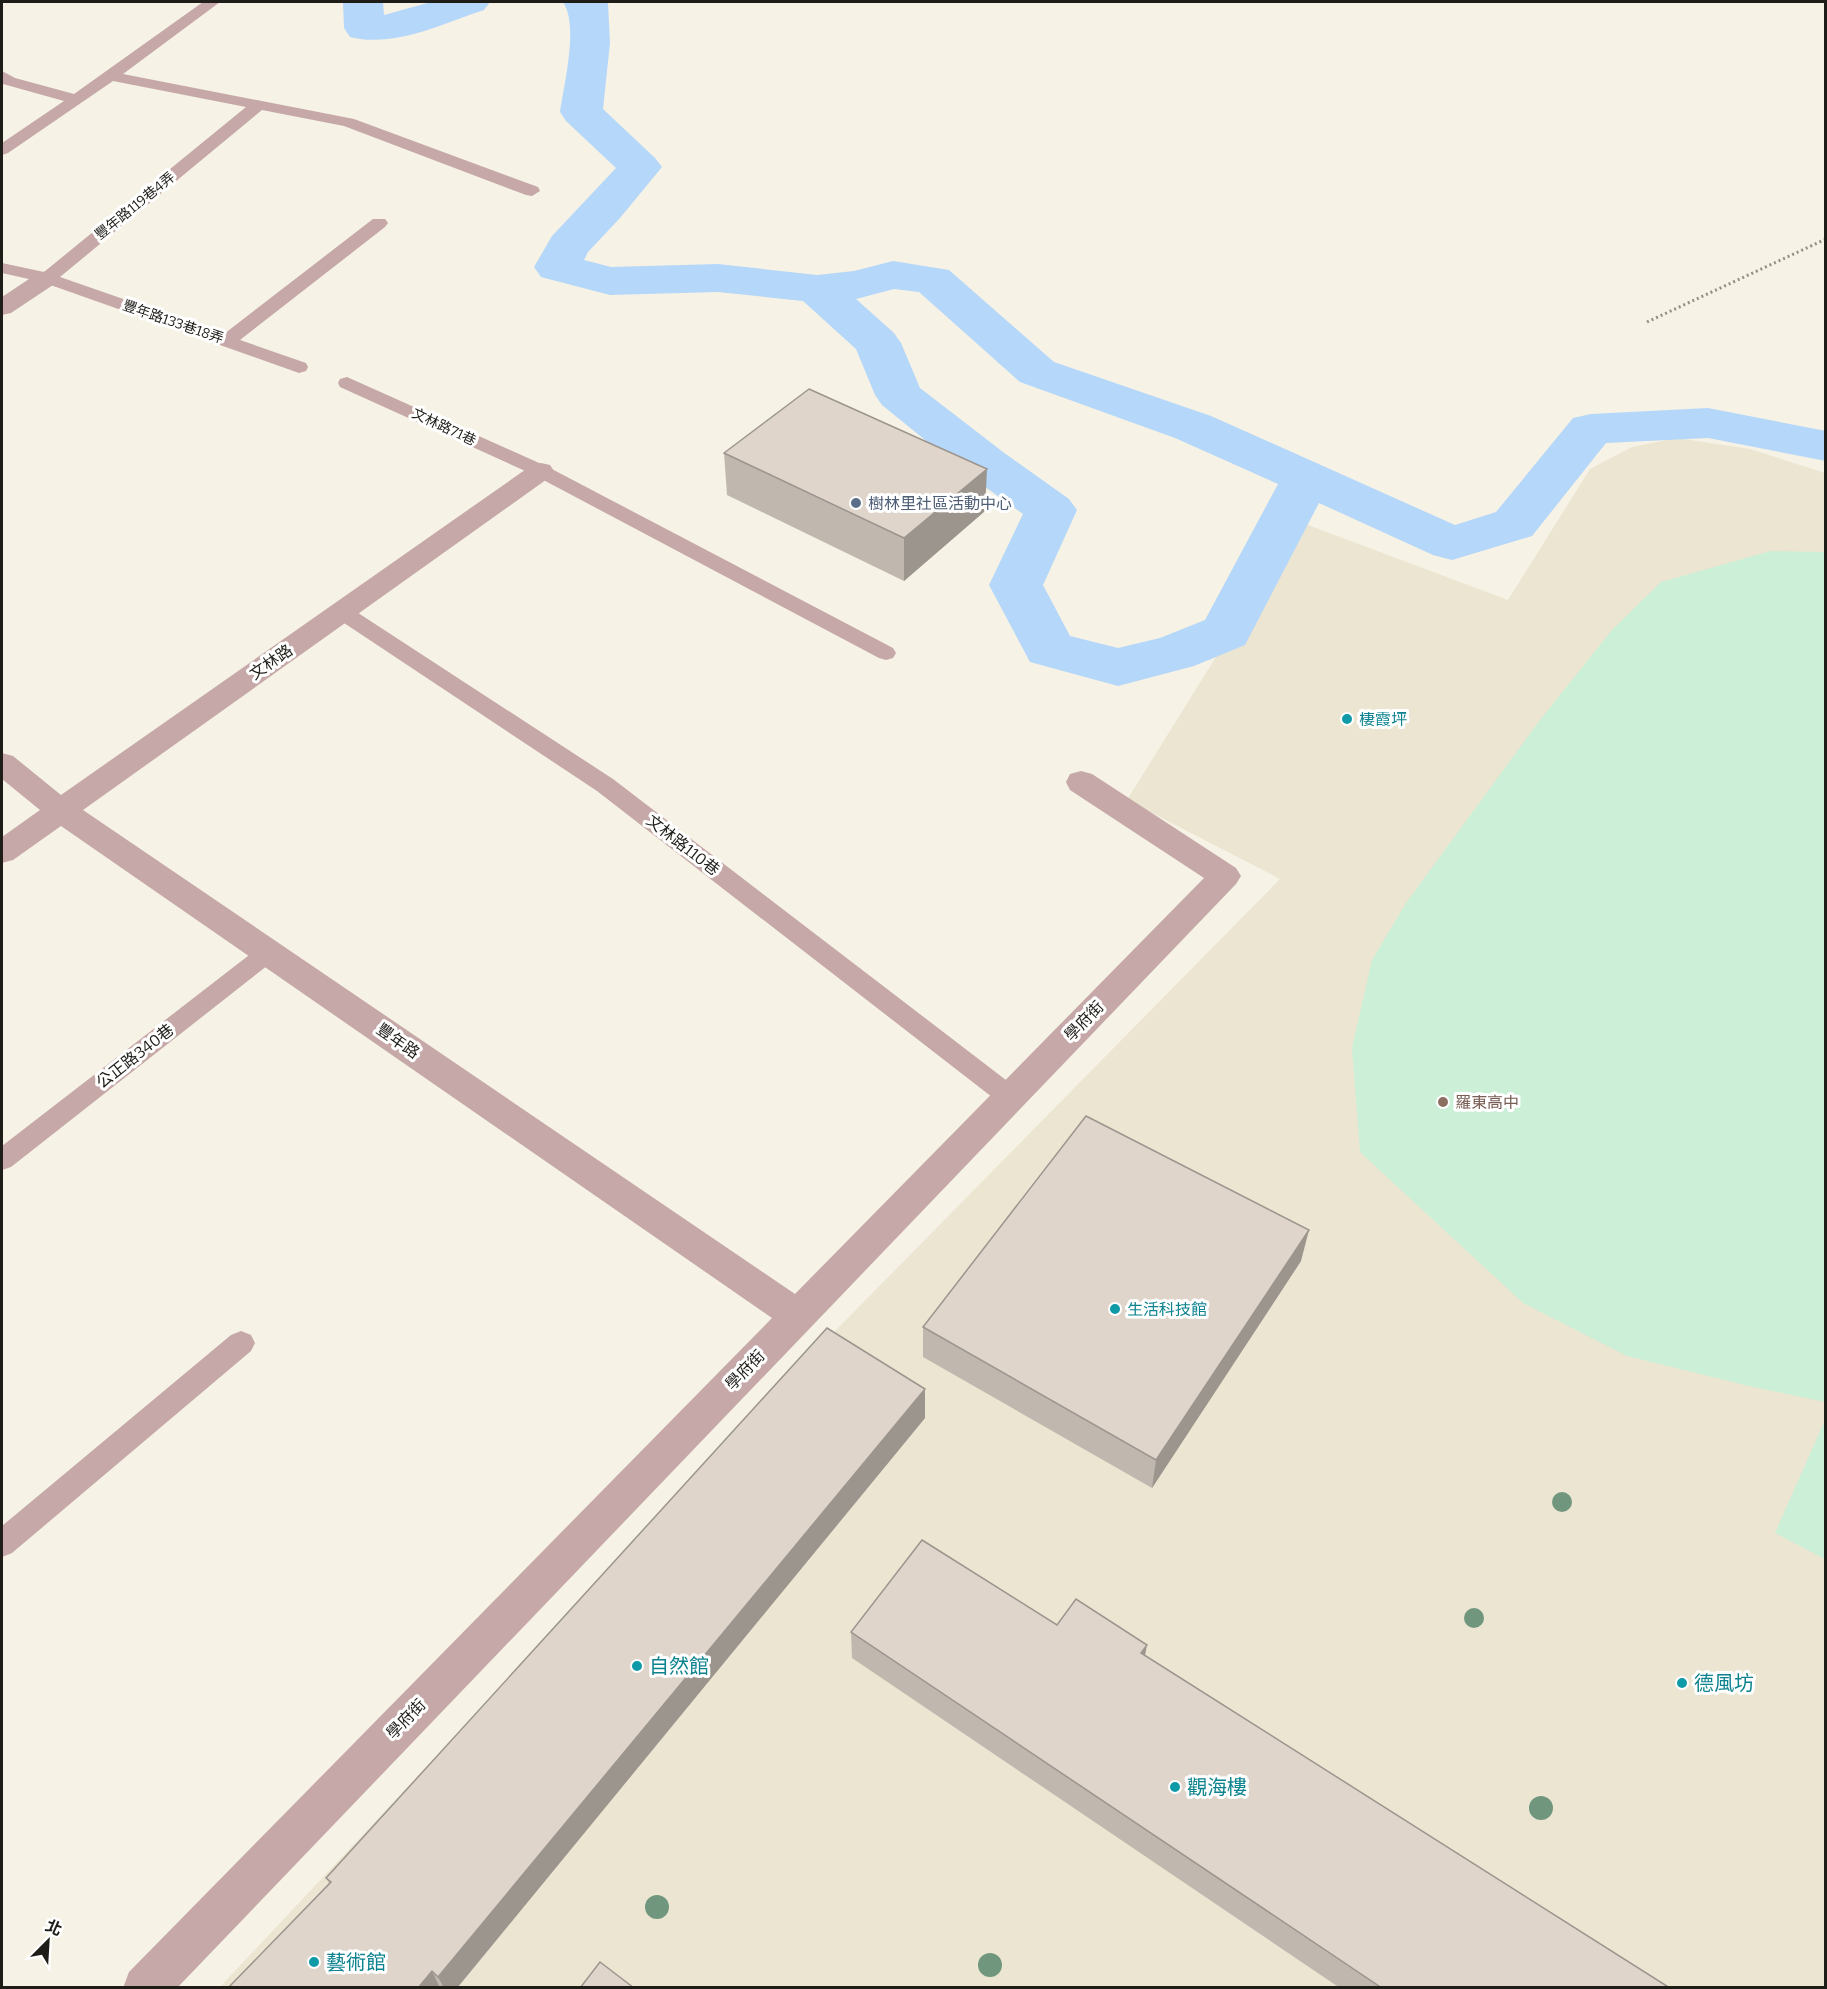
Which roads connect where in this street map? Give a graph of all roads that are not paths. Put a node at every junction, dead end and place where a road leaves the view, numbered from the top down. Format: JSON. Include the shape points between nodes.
{"nodes":[{"id":1,"x":212,"y":2,"type":"edge"},
{"id":2,"x":2,"y":76,"type":"edge"},
{"id":3,"x":110,"y":76,"type":"junction"},
{"id":4,"x":76,"y":99,"type":"junction"},
{"id":5,"x":258,"y":105,"type":"junction"},
{"id":6,"x":2,"y":150,"type":"edge"},
{"id":7,"x":532,"y":191,"type":"dead end"},
{"id":8,"x":379,"y":223,"type":"dead end"},
{"id":9,"x":2,"y":268,"type":"edge"},
{"id":10,"x":47,"y":278,"type":"junction"},
{"id":11,"x":2,"y":308,"type":"edge"},
{"id":12,"x":227,"y":341,"type":"junction"},
{"id":13,"x":299,"y":367,"type":"dead end"},
{"id":14,"x":348,"y":382,"type":"dead end"},
{"id":15,"x":541,"y":471,"type":"junction"},
{"id":16,"x":342,"y":612,"type":"junction"},
{"id":17,"x":886,"y":653,"type":"dead end"},
{"id":18,"x":2,"y":763,"type":"edge"},
{"id":19,"x":1081,"y":782,"type":"dead end"},
{"id":20,"x":60,"y":810,"type":"junction"},
{"id":21,"x":2,"y":852,"type":"edge"},
{"id":22,"x":268,"y":952,"type":"junction"},
{"id":23,"x":1010,"y":1097,"type":"junction"},
{"id":24,"x":2,"y":1160,"type":"edge"},
{"id":25,"x":798,"y":1316,"type":"junction"},
{"id":26,"x":241,"y":1343,"type":"dead end"},
{"id":27,"x":2,"y":1544,"type":"edge"},
{"id":28,"x":145,"y":1988,"type":"edge"}],
"edges":[{"from":1,"to":3,"type":"lane"},
{"from":2,"to":4,"type":"lane"},
{"from":3,"to":4,"type":"lane"},
{"from":3,"to":5,"type":"lane"},
{"from":4,"to":6,"type":"lane"},
{"from":5,"to":7,"type":"lane","via":[[348,122]]},
{"from":5,"to":10,"type":"lane","name":"豐年路119巷4弄"},
{"from":8,"to":12,"type":"lane"},
{"from":9,"to":10,"type":"lane"},
{"from":10,"to":11,"type":"street"},
{"from":10,"to":12,"type":"lane","name":"豐年路133巷18弄"},
{"from":12,"to":13,"type":"lane","name":"豐年路133巷18弄"},
{"from":14,"to":15,"type":"lane","name":"文林路71巷"},
{"from":15,"to":16,"type":"street","name":"文林路"},
{"from":15,"to":17,"type":"lane","name":"文林路71巷"},
{"from":16,"to":20,"type":"street","name":"文林路"},
{"from":16,"to":23,"type":"lane","name":"文林路110巷","via":[[605,785]]},
{"from":18,"to":20,"type":"street","name":"豐年路"},
{"from":19,"to":23,"type":"street","name":"學府街","via":[[1225,876]]},
{"from":20,"to":21,"type":"street","name":"文林路"},
{"from":20,"to":22,"type":"street","name":"豐年路"},
{"from":22,"to":24,"type":"lane","name":"公正路340巷"},
{"from":22,"to":25,"type":"street","name":"豐年路"},
{"from":23,"to":25,"type":"street","name":"學府街"},
{"from":25,"to":28,"type":"street","name":"學府街"},
{"from":26,"to":27,"type":"lane"}]}
